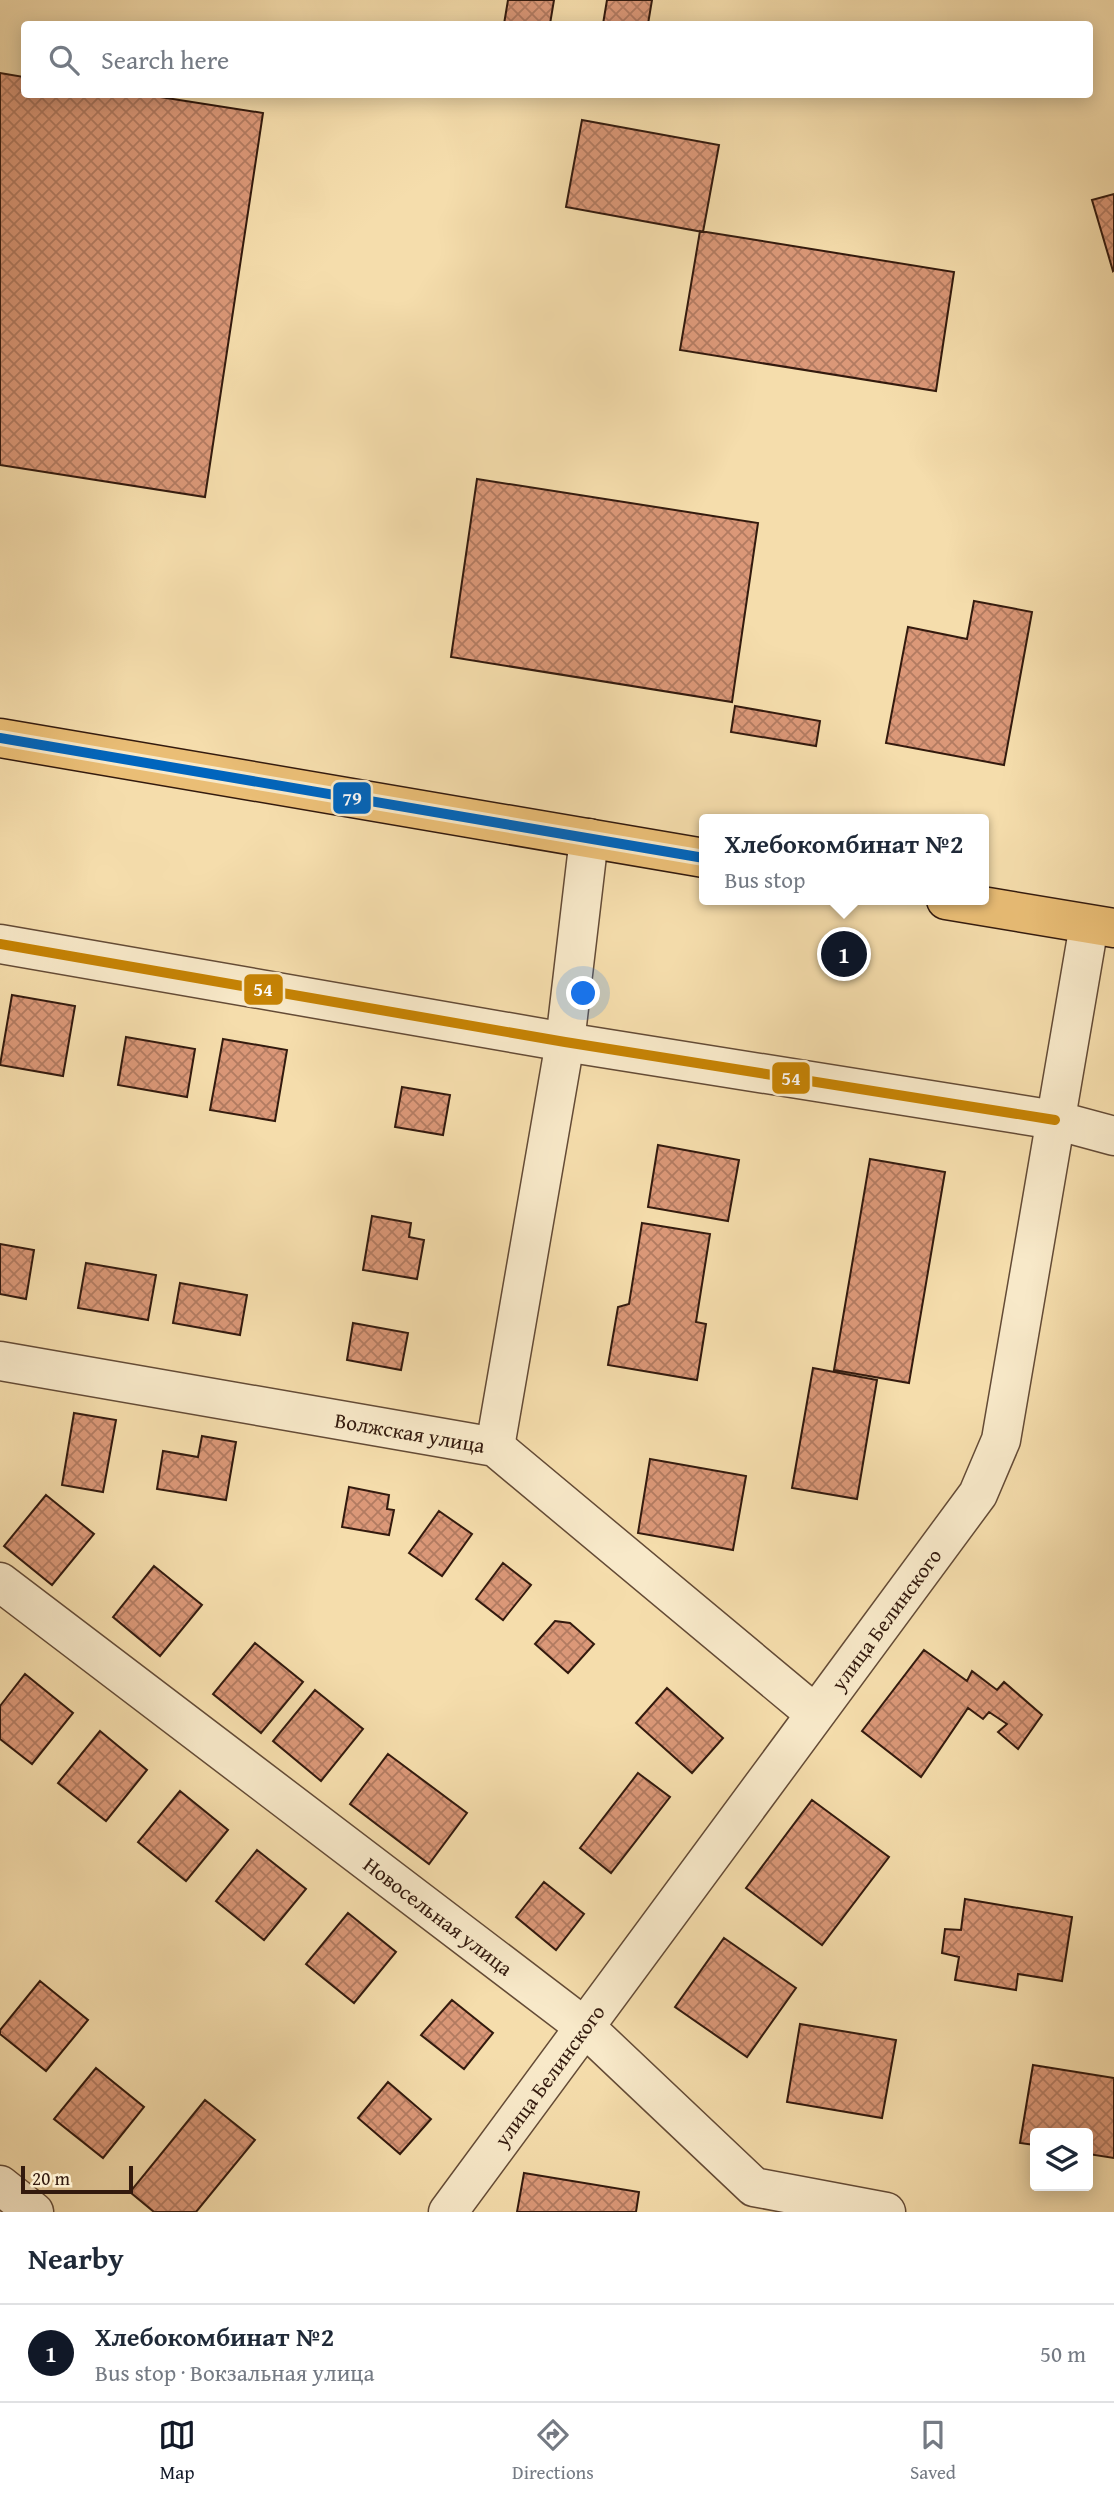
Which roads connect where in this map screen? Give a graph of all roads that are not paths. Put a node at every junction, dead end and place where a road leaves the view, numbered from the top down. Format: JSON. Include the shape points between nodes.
{"nodes":[{"id":1,"x":0,"y":738,"type":"edge"},
{"id":2,"x":589,"y":838,"type":"junction"},
{"id":3,"x":699,"y":857,"type":"edge"},
{"id":4,"x":976,"y":905,"type":"edge"},
{"id":5,"x":1101,"y":926,"type":"edge"},
{"id":6,"x":0,"y":944,"type":"edge"},
{"id":7,"x":565,"y":1042,"type":"junction"},
{"id":8,"x":1055,"y":1120,"type":"junction"},
{"id":9,"x":1114,"y":1136,"type":"edge"},
{"id":10,"x":0,"y":1361,"type":"edge"},
{"id":11,"x":495,"y":1447,"type":"junction"},
{"id":12,"x":0,"y":1582,"type":"edge"},
{"id":13,"x":814,"y":1713,"type":"junction"},
{"id":14,"x":586,"y":2028,"type":"junction"},
{"id":15,"x":0,"y":2185,"type":"edge"},
{"id":16,"x":34,"y":2212,"type":"edge"},
{"id":17,"x":448,"y":2212,"type":"edge"},
{"id":18,"x":886,"y":2212,"type":"edge"}],
"edges":[{"from":1,"to":2,"type":"main road"},
{"from":2,"to":3,"type":"main road"},
{"from":2,"to":7,"type":"street"},
{"from":4,"to":5,"type":"main road"},
{"from":5,"to":8,"type":"street","name":"улица Белинского"},
{"from":6,"to":7,"type":"street"},
{"from":7,"to":8,"type":"street"},
{"from":7,"to":11,"type":"street"},
{"from":8,"to":9,"type":"street"},
{"from":8,"to":13,"type":"street","name":"улица Белинского","via":[[1001,1440],[978,1494]]},
{"from":10,"to":11,"type":"street","name":"Волжская улица"},
{"from":11,"to":13,"type":"street","name":"Волжская улица"},
{"from":12,"to":14,"type":"street","name":"Новосельная улица"},
{"from":13,"to":14,"type":"street","name":"улица Белинского"},
{"from":14,"to":17,"type":"street","name":"улица Белинского"},
{"from":14,"to":18,"type":"street","name":"Новосельная улица","via":[[754,2187]]},
{"from":15,"to":16,"type":"street"}]}
